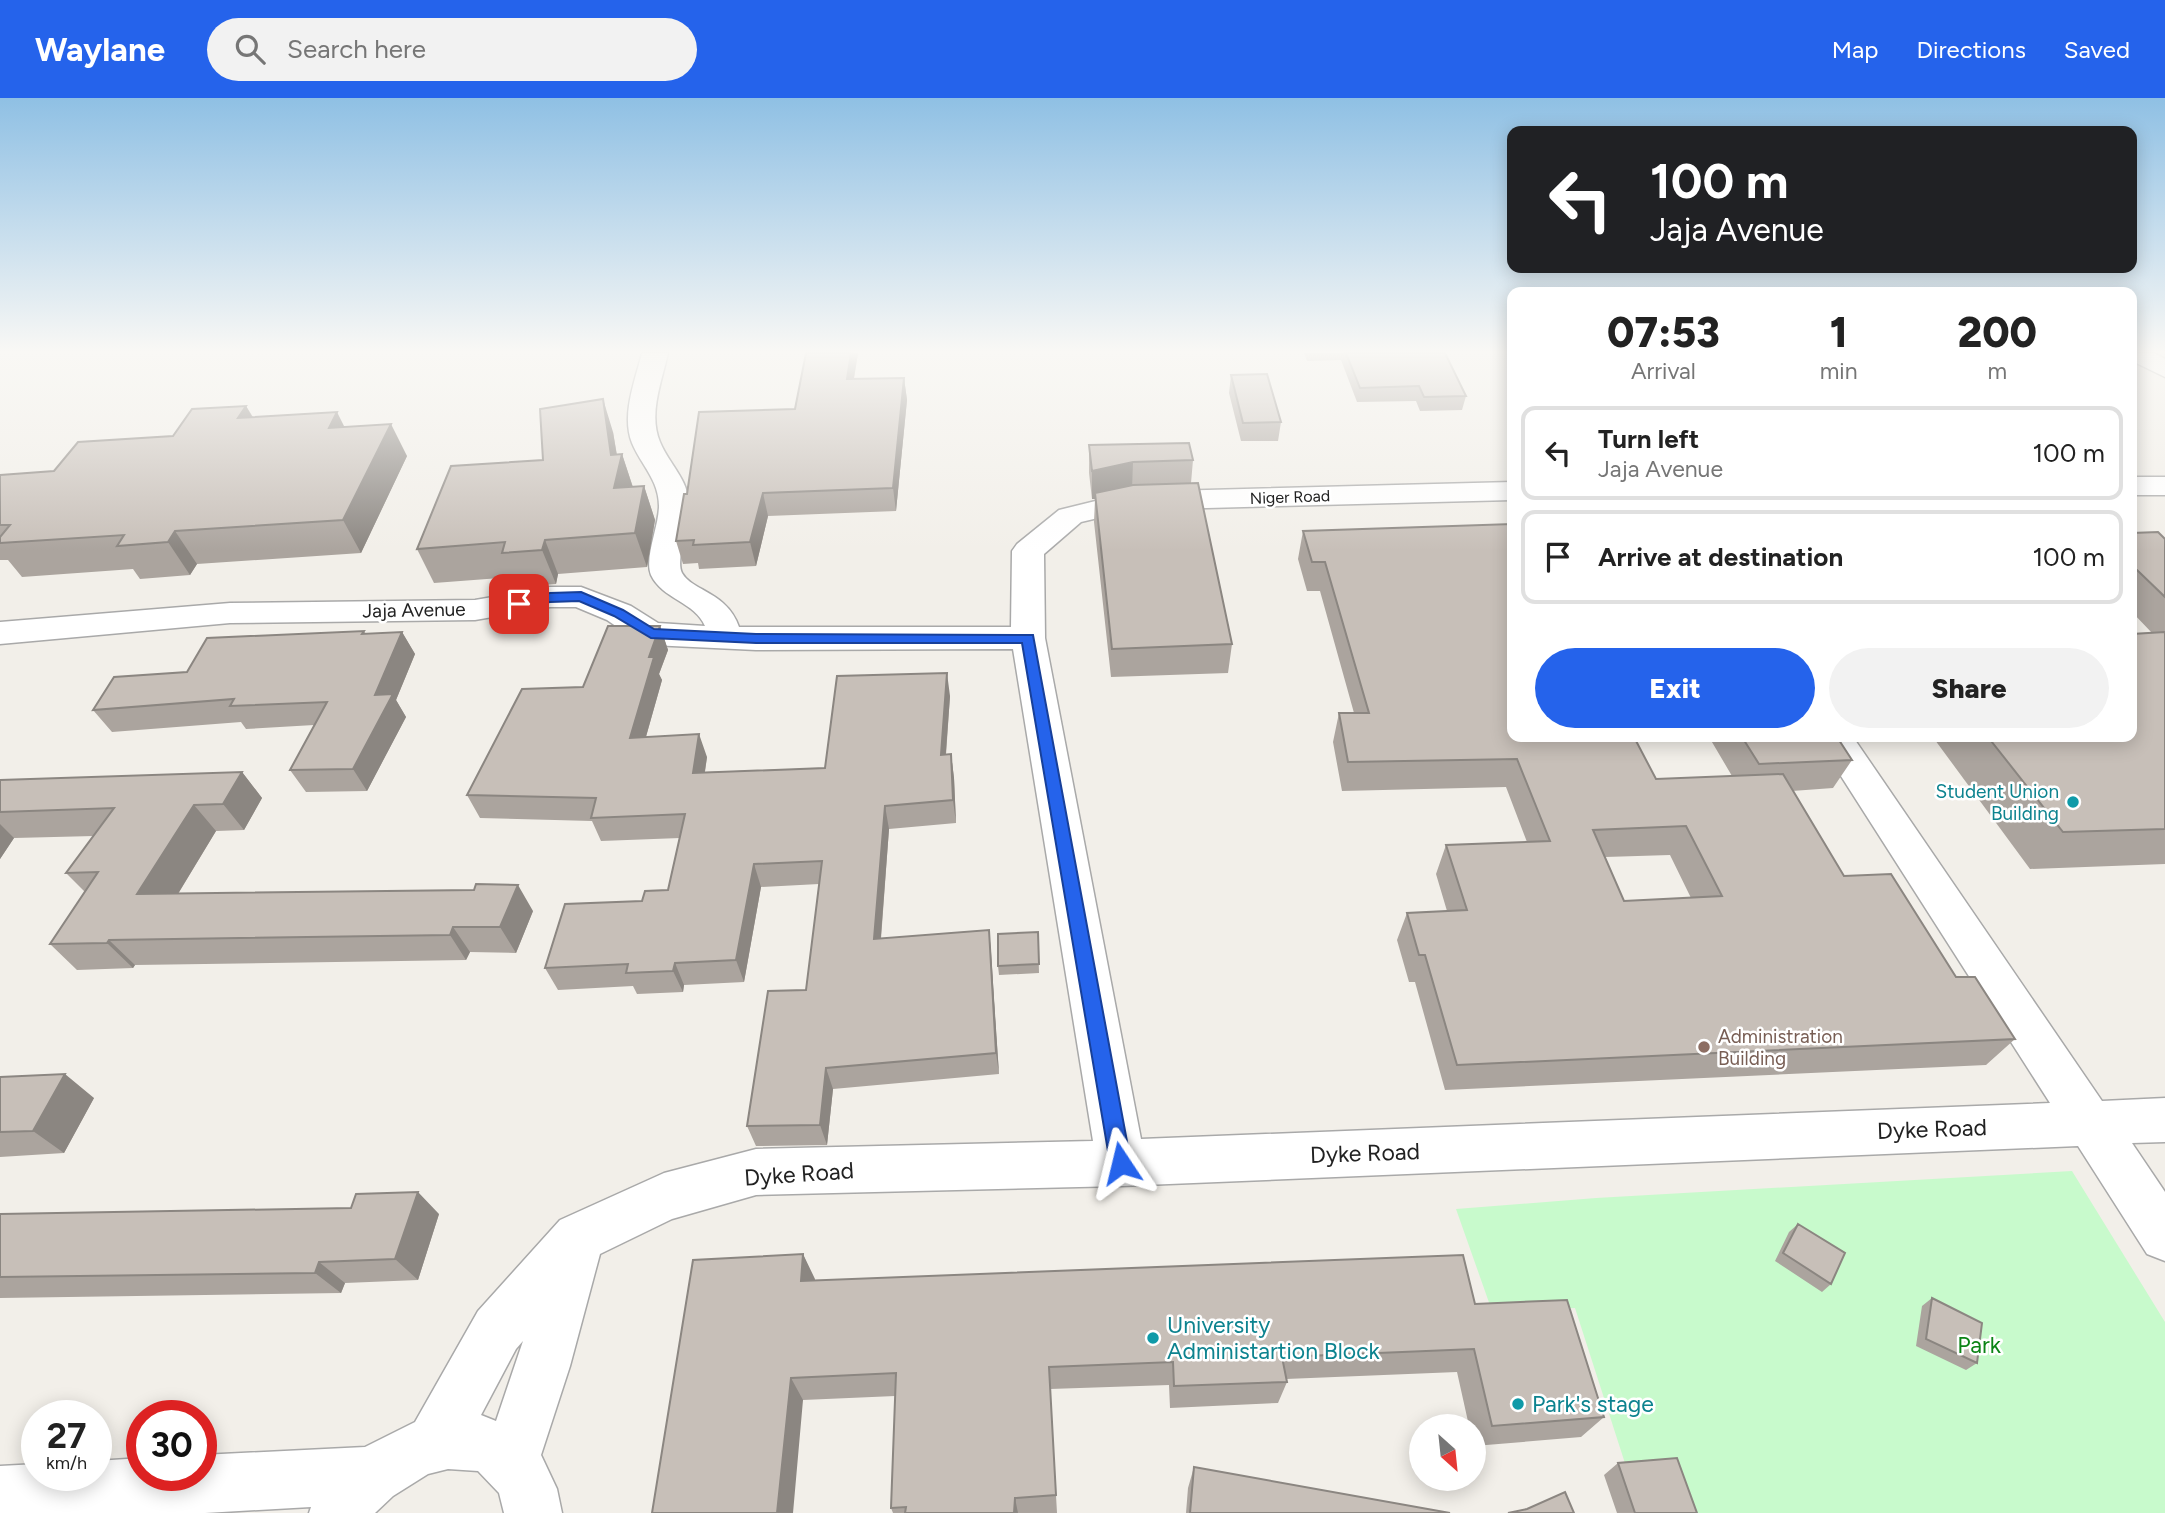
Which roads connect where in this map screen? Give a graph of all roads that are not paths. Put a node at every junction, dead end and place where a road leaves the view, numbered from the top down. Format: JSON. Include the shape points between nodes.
{"nodes":[{"id":1,"x":642,"y":419,"type":"edge"},
{"id":2,"x":2137,"y":486,"type":"edge"},
{"id":3,"x":2165,"y":486,"type":"edge"},
{"id":4,"x":1507,"y":491,"type":"edge"},
{"id":5,"x":0,"y":633,"type":"edge"},
{"id":6,"x":725,"y":637,"type":"junction"},
{"id":7,"x":1028,"y":638,"type":"junction"},
{"id":8,"x":1837,"y":742,"type":"edge"},
{"id":9,"x":2165,"y":1120,"type":"edge"},
{"id":10,"x":2087,"y":1122,"type":"junction"},
{"id":11,"x":1121,"y":1163,"type":"junction"},
{"id":12,"x":2165,"y":1236,"type":"edge"},
{"id":13,"x":578,"y":1238,"type":"junction"},
{"id":14,"x":435,"y":1442,"type":"junction"},
{"id":15,"x":511,"y":1460,"type":"junction"},
{"id":16,"x":355,"y":1494,"type":"edge"},
{"id":17,"x":0,"y":1495,"type":"edge"},
{"id":18,"x":533,"y":1513,"type":"edge"}],
"edges":[{"from":1,"to":6,"type":"street","via":[[652,454],[673,491],[675,506],[664,574],[708,604]]},
{"from":2,"to":3,"type":"street"},
{"from":4,"to":7,"type":"street","name":"Niger Road","via":[[1132,501],[1070,516],[1028,551]]},
{"from":5,"to":6,"type":"street","name":"Jaja Avenue","via":[[230,613],[475,610],[550,597],[581,597],[619,613],[651,634]]},
{"from":6,"to":7,"type":"street","name":"Jaja Avenue"},
{"from":7,"to":11,"type":"street"},
{"from":8,"to":10,"type":"street"},
{"from":9,"to":10,"type":"street","name":"Dyke Road"},
{"from":10,"to":11,"type":"street","name":"Dyke Road"},
{"from":10,"to":12,"type":"street"},
{"from":11,"to":13,"type":"street","name":"Dyke Road","via":[[756,1172],[664,1197]]},
{"from":13,"to":14,"type":"street","name":"Dyke Road","via":[[497,1329]]},
{"from":13,"to":15,"type":"street"},
{"from":14,"to":15,"type":"street","via":[[464,1440],[490,1446]]},
{"from":14,"to":16,"type":"street","via":[[404,1454]]},
{"from":15,"to":18,"type":"street","via":[[525,1480]]},
{"from":16,"to":17,"type":"street"}]}
